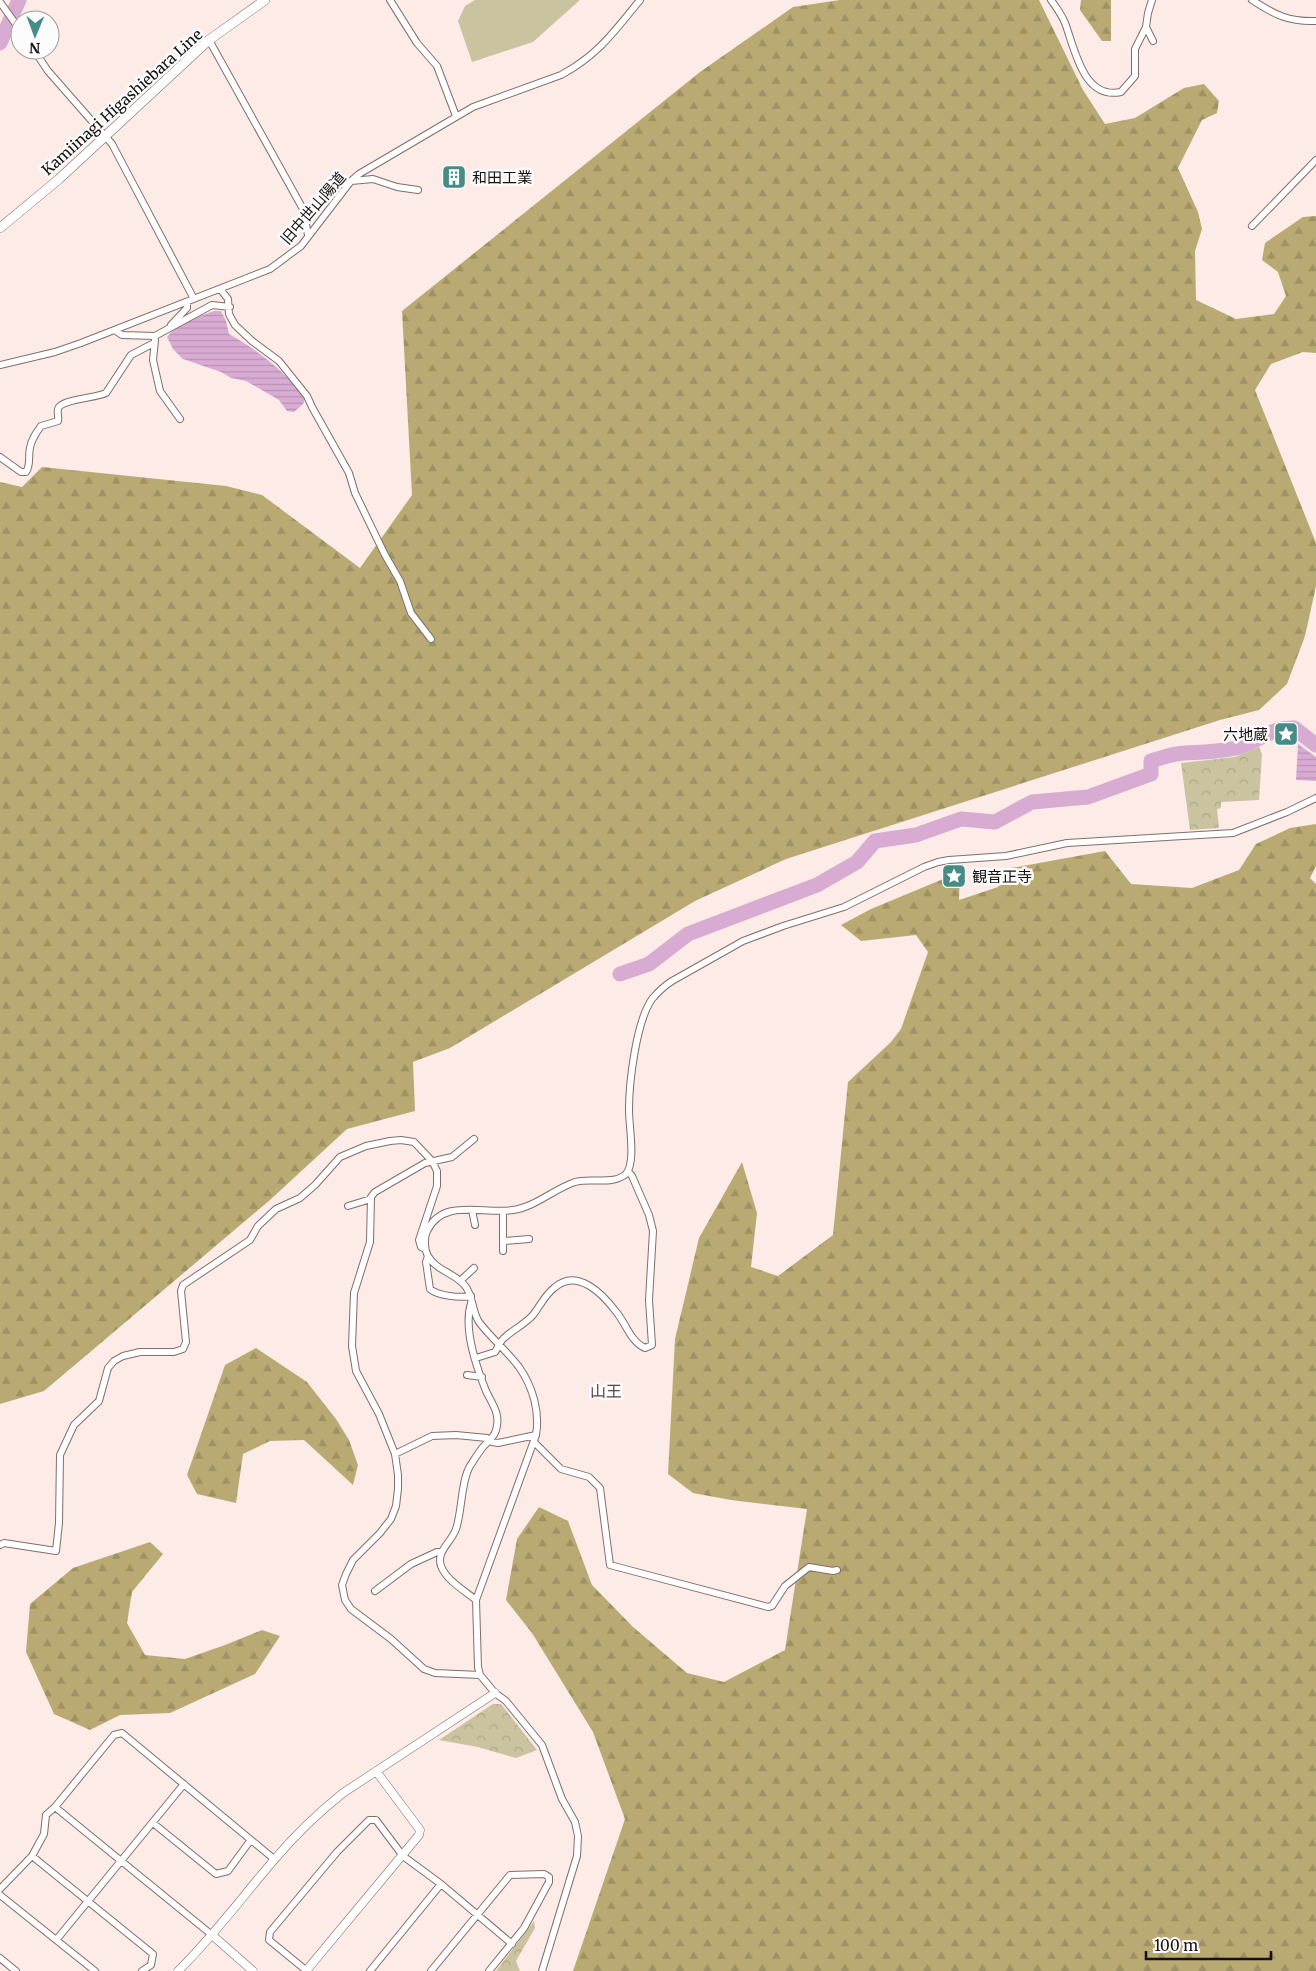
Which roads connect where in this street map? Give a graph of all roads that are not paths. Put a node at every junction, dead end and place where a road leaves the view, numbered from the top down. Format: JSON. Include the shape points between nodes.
{"nodes":[{"id":1,"x":265,"y":0,"type":"edge"},
{"id":2,"x":390,"y":0,"type":"edge"},
{"id":3,"x":640,"y":0,"type":"edge"},
{"id":4,"x":1051,"y":0,"type":"edge"},
{"id":5,"x":1152,"y":0,"type":"edge"},
{"id":6,"x":1252,"y":0,"type":"edge"},
{"id":7,"x":0,"y":2,"type":"edge"},
{"id":8,"x":10,"y":15,"type":"edge"},
{"id":9,"x":1316,"y":21,"type":"edge"},
{"id":10,"x":1146,"y":27,"type":"junction"},
{"id":11,"x":210,"y":40,"type":"junction"},
{"id":12,"x":1153,"y":41,"type":"dead end"},
{"id":13,"x":41,"y":60,"type":"edge"},
{"id":14,"x":456,"y":116,"type":"junction"},
{"id":15,"x":105,"y":135,"type":"junction"},
{"id":16,"x":1316,"y":160,"type":"edge"},
{"id":17,"x":351,"y":181,"type":"junction"},
{"id":18,"x":418,"y":190,"type":"dead end"},
{"id":19,"x":1252,"y":226,"type":"dead end"},
{"id":20,"x":0,"y":228,"type":"edge"},
{"id":21,"x":308,"y":235,"type":"junction"},
{"id":22,"x":221,"y":290,"type":"junction"},
{"id":23,"x":194,"y":299,"type":"junction"},
{"id":24,"x":187,"y":302,"type":"junction"},
{"id":25,"x":230,"y":307,"type":"junction"},
{"id":26,"x":169,"y":327,"type":"junction"},
{"id":27,"x":116,"y":331,"type":"junction"},
{"id":28,"x":155,"y":339,"type":"junction"},
{"id":29,"x":0,"y":364,"type":"edge"},
{"id":30,"x":180,"y":419,"type":"dead end"},
{"id":31,"x":0,"y":457,"type":"edge"},
{"id":32,"x":431,"y":638,"type":"dead end"},
{"id":33,"x":1316,"y":798,"type":"edge"},
{"id":34,"x":474,"y":1139,"type":"dead end"},
{"id":35,"x":432,"y":1161,"type":"junction"},
{"id":36,"x":628,"y":1171,"type":"junction"},
{"id":37,"x":371,"y":1199,"type":"junction"},
{"id":38,"x":348,"y":1206,"type":"dead end"},
{"id":39,"x":472,"y":1210,"type":"junction"},
{"id":40,"x":502,"y":1212,"type":"junction"},
{"id":41,"x":476,"y":1225,"type":"dead end"},
{"id":42,"x":529,"y":1239,"type":"dead end"},
{"id":43,"x":504,"y":1241,"type":"junction"},
{"id":44,"x":425,"y":1249,"type":"junction"},
{"id":45,"x":503,"y":1251,"type":"dead end"},
{"id":46,"x":428,"y":1256,"type":"junction"},
{"id":47,"x":474,"y":1268,"type":"dead end"},
{"id":48,"x":460,"y":1280,"type":"junction"},
{"id":49,"x":471,"y":1299,"type":"junction"},
{"id":50,"x":499,"y":1345,"type":"junction"},
{"id":51,"x":476,"y":1358,"type":"junction"},
{"id":52,"x":467,"y":1375,"type":"dead end"},
{"id":53,"x":482,"y":1377,"type":"junction"},
{"id":54,"x":535,"y":1438,"type":"junction"},
{"id":55,"x":490,"y":1440,"type":"junction"},
{"id":56,"x":395,"y":1454,"type":"junction"},
{"id":57,"x":0,"y":1545,"type":"edge"},
{"id":58,"x":441,"y":1552,"type":"junction"},
{"id":59,"x":837,"y":1570,"type":"dead end"},
{"id":60,"x":375,"y":1591,"type":"dead end"},
{"id":61,"x":476,"y":1600,"type":"junction"},
{"id":62,"x":480,"y":1675,"type":"junction"},
{"id":63,"x":495,"y":1693,"type":"junction"},
{"id":64,"x":376,"y":1771,"type":"junction"},
{"id":65,"x":184,"y":1784,"type":"junction"},
{"id":66,"x":55,"y":1807,"type":"junction"},
{"id":67,"x":153,"y":1823,"type":"junction"},
{"id":68,"x":250,"y":1841,"type":"junction"},
{"id":69,"x":32,"y":1856,"type":"junction"},
{"id":70,"x":403,"y":1856,"type":"junction"},
{"id":71,"x":274,"y":1859,"type":"junction"},
{"id":72,"x":121,"y":1861,"type":"junction"},
{"id":73,"x":441,"y":1884,"type":"junction"},
{"id":74,"x":0,"y":1889,"type":"edge"},
{"id":75,"x":0,"y":1895,"type":"edge"},
{"id":76,"x":88,"y":1902,"type":"junction"},
{"id":77,"x":478,"y":1914,"type":"junction"},
{"id":78,"x":212,"y":1935,"type":"junction"},
{"id":79,"x":57,"y":1939,"type":"junction"},
{"id":80,"x":512,"y":1944,"type":"junction"},
{"id":81,"x":0,"y":1958,"type":"edge"},
{"id":82,"x":16,"y":1971,"type":"edge"},
{"id":83,"x":95,"y":1971,"type":"edge"},
{"id":84,"x":142,"y":1971,"type":"edge"},
{"id":85,"x":178,"y":1971,"type":"edge"},
{"id":86,"x":253,"y":1971,"type":"edge"},
{"id":87,"x":306,"y":1971,"type":"edge"},
{"id":88,"x":370,"y":1971,"type":"edge"},
{"id":89,"x":431,"y":1971,"type":"edge"},
{"id":90,"x":489,"y":1971,"type":"edge"},
{"id":91,"x":542,"y":1971,"type":"edge"}],
"edges":[{"from":1,"to":11,"type":"main road","name":"Kamiinagi Higashiebara Line"},
{"from":2,"to":14,"type":"street","via":[[437,66]]},
{"from":3,"to":14,"type":"street","name":"旧中世山陽道","via":[[597,50],[572,69]]},
{"from":4,"to":10,"type":"street","via":[[1065,23],[1087,77],[1092,84],[1108,93],[1121,92],[1135,76],[1135,48]]},
{"from":5,"to":10,"type":"street"},
{"from":6,"to":9,"type":"street","via":[[1289,20]]},
{"from":7,"to":8,"type":"street"},
{"from":10,"to":12,"type":"street"},
{"from":11,"to":15,"type":"main road","name":"Kamiinagi Higashiebara Line"},
{"from":11,"to":21,"type":"street","via":[[302,209]]},
{"from":13,"to":15,"type":"street"},
{"from":14,"to":17,"type":"street","name":"旧中世山陽道"},
{"from":15,"to":20,"type":"main road","name":"Kamiinagi Higashiebara Line"},
{"from":15,"to":23,"type":"street"},
{"from":16,"to":19,"type":"street"},
{"from":17,"to":18,"type":"street","via":[[372,180]]},
{"from":17,"to":21,"type":"street","name":"旧中世山陽道"},
{"from":21,"to":22,"type":"street","name":"旧中世山陽道","via":[[301,246],[270,269]]},
{"from":22,"to":23,"type":"street","name":"旧中世山陽道"},
{"from":22,"to":25,"type":"street"},
{"from":23,"to":24,"type":"street","name":"旧中世山陽道"},
{"from":24,"to":26,"type":"street","via":[[187,308]]},
{"from":24,"to":27,"type":"street","name":"旧中世山陽道"},
{"from":25,"to":26,"type":"street","via":[[212,305]]},
{"from":25,"to":32,"type":"street","via":[[229,314],[235,325],[279,361],[307,396],[350,473],[355,493],[400,581],[411,613]]},
{"from":26,"to":28,"type":"street"},
{"from":27,"to":28,"type":"street","via":[[122,335]]},
{"from":27,"to":29,"type":"street","name":"旧中世山陽道","via":[[55,352]]},
{"from":28,"to":30,"type":"street","via":[[153,360],[160,391]]},
{"from":28,"to":31,"type":"street","via":[[130,355],[106,393],[60,406],[58,422],[40,426],[30,447],[26,472]]},
{"from":33,"to":36,"type":"street","via":[[1233,833],[1067,843],[1006,856],[938,862],[844,907],[743,941],[705,961],[661,989],[651,1000],[643,1018],[631,1085]]},
{"from":34,"to":35,"type":"street","via":[[452,1157]]},
{"from":35,"to":37,"type":"street","via":[[375,1192]]},
{"from":35,"to":44,"type":"street","via":[[437,1177],[434,1196],[419,1240]]},
{"from":35,"to":57,"type":"street","via":[[414,1142],[400,1140],[366,1146],[340,1157],[300,1198],[276,1209],[258,1226],[250,1240],[184,1285],[181,1291],[186,1342],[183,1349],[140,1352],[114,1361],[108,1368],[98,1401],[74,1425],[60,1455],[56,1551]]},
{"from":36,"to":40,"type":"street","via":[[613,1181],[576,1182],[515,1210]]},
{"from":36,"to":50,"type":"street","via":[[653,1231],[649,1300],[652,1345],[645,1348],[637,1343],[617,1312],[584,1282],[576,1280],[555,1287],[531,1317]]},
{"from":37,"to":38,"type":"street"},
{"from":37,"to":56,"type":"street","via":[[370,1242],[354,1294],[352,1346],[356,1371],[379,1414]]},
{"from":39,"to":40,"type":"street"},
{"from":39,"to":41,"type":"street"},
{"from":39,"to":44,"type":"street","via":[[444,1212],[436,1218],[426,1234]]},
{"from":40,"to":43,"type":"street"},
{"from":42,"to":43,"type":"street"},
{"from":43,"to":45,"type":"street"},
{"from":44,"to":46,"type":"street"},
{"from":46,"to":48,"type":"street","via":[[435,1265]]},
{"from":46,"to":49,"type":"street","via":[[430,1288]]},
{"from":47,"to":48,"type":"street"},
{"from":48,"to":49,"type":"street"},
{"from":49,"to":50,"type":"street","via":[[479,1321]]},
{"from":49,"to":51,"type":"street","via":[[468,1337]]},
{"from":50,"to":51,"type":"street","via":[[495,1352]]},
{"from":50,"to":54,"type":"street","via":[[519,1367],[529,1388],[538,1415]]},
{"from":51,"to":53,"type":"street"},
{"from":52,"to":53,"type":"street"},
{"from":53,"to":55,"type":"street","via":[[497,1411],[497,1428]]},
{"from":54,"to":55,"type":"street","via":[[498,1443]]},
{"from":54,"to":59,"type":"street","via":[[561,1469],[589,1477],[600,1488],[610,1565],[768,1607],[785,1586],[809,1567]]},
{"from":54,"to":61,"type":"street"},
{"from":55,"to":56,"type":"street","via":[[456,1435],[432,1436]]},
{"from":55,"to":58,"type":"street","via":[[469,1469],[456,1530]]},
{"from":56,"to":62,"type":"street","via":[[398,1475],[396,1506],[380,1533],[353,1560],[342,1586],[345,1600],[351,1609],[424,1669],[435,1673]]},
{"from":58,"to":60,"type":"street","via":[[411,1564]]},
{"from":58,"to":61,"type":"street","via":[[439,1561],[442,1569]]},
{"from":61,"to":62,"type":"street"},
{"from":62,"to":63,"type":"street"},
{"from":63,"to":64,"type":"street"},
{"from":63,"to":91,"type":"street","via":[[506,1701],[542,1745],[578,1836],[577,1856]]},
{"from":64,"to":70,"type":"street","via":[[420,1830]]},
{"from":64,"to":71,"type":"street","via":[[320,1811]]},
{"from":65,"to":66,"type":"street","via":[[122,1733],[114,1735]]},
{"from":65,"to":67,"type":"street"},
{"from":65,"to":68,"type":"street"},
{"from":66,"to":69,"type":"street","via":[[46,1815],[44,1834]]},
{"from":66,"to":72,"type":"street"},
{"from":67,"to":68,"type":"street","via":[[216,1874],[228,1871]]},
{"from":67,"to":72,"type":"street"},
{"from":68,"to":71,"type":"street"},
{"from":69,"to":74,"type":"street"},
{"from":69,"to":76,"type":"street"},
{"from":70,"to":73,"type":"street"},
{"from":70,"to":87,"type":"street"},
{"from":70,"to":87,"type":"street","via":[[376,1820],[369,1820],[337,1852],[270,1932],[269,1940]]},
{"from":71,"to":78,"type":"street"},
{"from":72,"to":76,"type":"street"},
{"from":72,"to":78,"type":"street"},
{"from":73,"to":77,"type":"street"},
{"from":73,"to":88,"type":"street"},
{"from":75,"to":79,"type":"street"},
{"from":76,"to":79,"type":"street"},
{"from":76,"to":84,"type":"street","via":[[153,1954],[151,1965]]},
{"from":77,"to":80,"type":"street"},
{"from":77,"to":80,"type":"street","via":[[510,1875],[544,1874],[549,1877],[531,1917]]},
{"from":77,"to":89,"type":"street"},
{"from":78,"to":85,"type":"street"},
{"from":78,"to":86,"type":"street"},
{"from":79,"to":83,"type":"street"},
{"from":80,"to":90,"type":"street"},
{"from":81,"to":82,"type":"street"}]}
